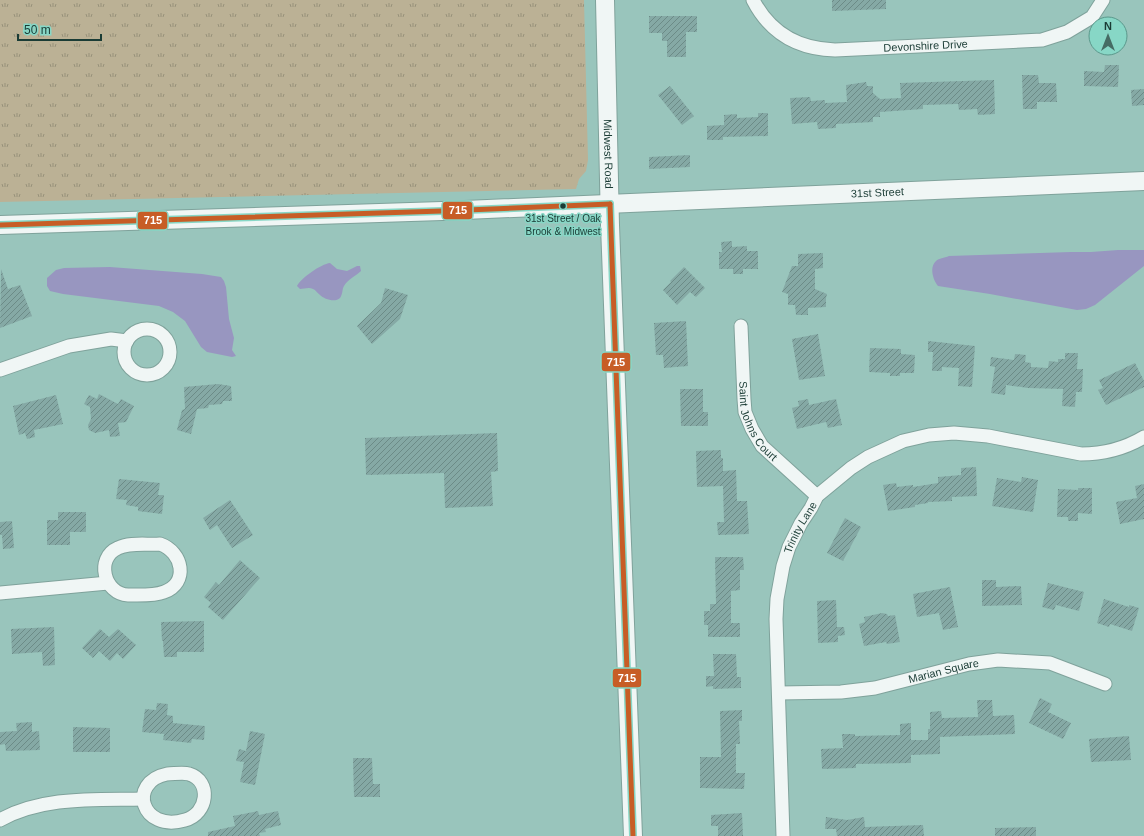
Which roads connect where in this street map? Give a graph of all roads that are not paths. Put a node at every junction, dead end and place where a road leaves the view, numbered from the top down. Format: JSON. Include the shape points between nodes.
{"nodes":[{"id":1,"x":605,"y":0,"type":"edge"},
{"id":2,"x":753,"y":0,"type":"edge"},
{"id":3,"x":1103,"y":0,"type":"edge"},
{"id":4,"x":1144,"y":181,"type":"edge"},
{"id":5,"x":610,"y":204,"type":"junction"},
{"id":6,"x":0,"y":225,"type":"edge"},
{"id":7,"x":741,"y":326,"type":"dead end"},
{"id":8,"x":127,"y":341,"type":"dead end"},
{"id":9,"x":0,"y":370,"type":"edge"},
{"id":10,"x":1144,"y":437,"type":"edge"},
{"id":11,"x":817,"y":496,"type":"junction"},
{"id":12,"x":108,"y":583,"type":"junction"},
{"id":13,"x":0,"y":593,"type":"edge"},
{"id":14,"x":1105,"y":684,"type":"dead end"},
{"id":15,"x":779,"y":693,"type":"junction"},
{"id":16,"x":143,"y":799,"type":"junction"},
{"id":17,"x":0,"y":820,"type":"edge"},
{"id":18,"x":633,"y":836,"type":"edge"},
{"id":19,"x":784,"y":836,"type":"edge"}],
"edges":[{"from":1,"to":5,"type":"main road","name":"Midwest Road"},
{"from":2,"to":3,"type":"street","name":"Devonshire Drive","via":[[767,22],[787,37],[809,48],[835,50],[1042,40],[1067,32],[1092,17]]},
{"from":4,"to":5,"type":"main road","name":"31st Street"},
{"from":5,"to":6,"type":"main road","name":"31st Street"},
{"from":5,"to":18,"type":"main road","name":"Midwest Road"},
{"from":7,"to":11,"type":"street","name":"Saint Johns Court","via":[[745,412],[752,429],[762,446]]},
{"from":8,"to":9,"type":"street","via":[[110,339],[68,346]]},
{"from":10,"to":11,"type":"street","name":"Trinity Lane","via":[[1116,450],[1081,454],[974,434],[929,435],[903,441],[868,457],[850,468]]},
{"from":11,"to":15,"type":"street","name":"Trinity Lane","via":[[791,542],[779,580],[776,599]]},
{"from":12,"to":12,"type":"street","via":[[104,574],[106,560],[116,548],[126,545],[167,546],[177,556],[180,564],[176,584],[157,594],[126,595],[116,592]]},
{"from":12,"to":13,"type":"street"},
{"from":14,"to":15,"type":"street","name":"Marian Square","via":[[1050,663],[998,660],[969,664],[876,688],[841,692]]},
{"from":15,"to":19,"type":"street","name":"Trinity Lane"},
{"from":16,"to":16,"type":"street","via":[[152,780],[168,774],[194,776],[200,782],[204,796],[201,809],[192,818],[167,822],[150,815]]},
{"from":16,"to":17,"type":"street","via":[[47,803]]}]}
